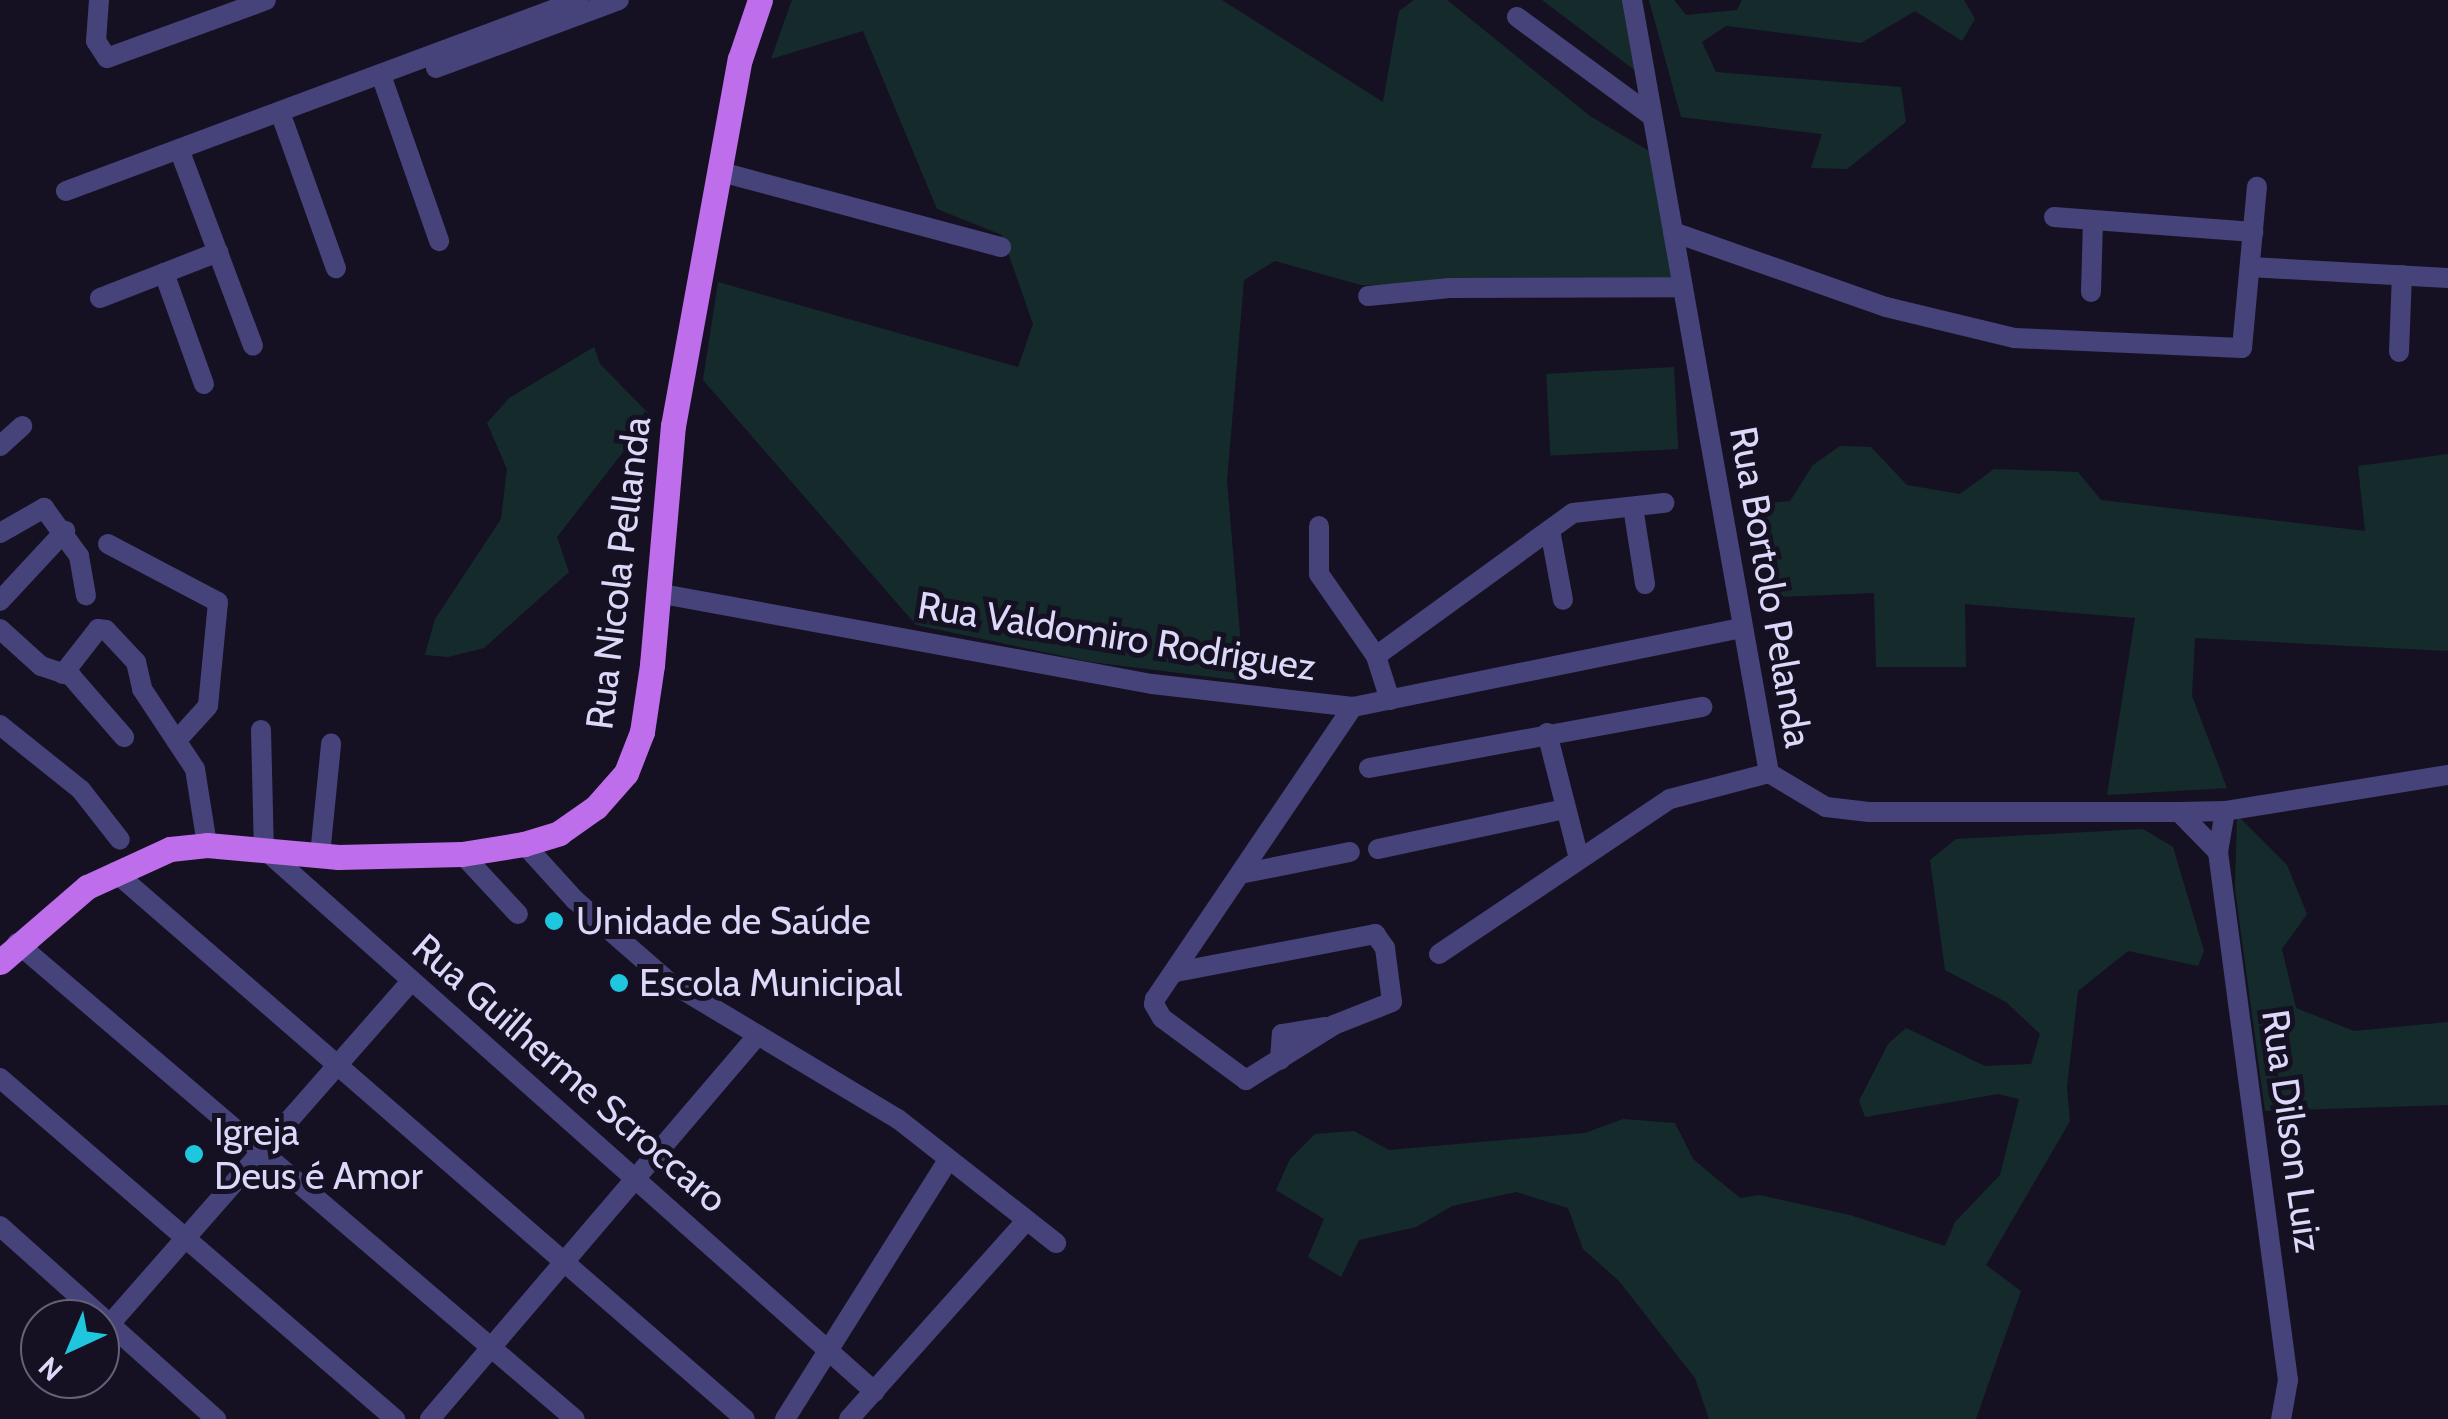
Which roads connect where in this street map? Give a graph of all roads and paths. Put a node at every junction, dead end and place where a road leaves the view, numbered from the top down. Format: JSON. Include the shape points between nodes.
{"nodes":[{"id":1,"x":99,"y":0,"type":"edge"},
{"id":2,"x":619,"y":0,"type":"edge"},
{"id":3,"x":760,"y":0,"type":"edge"},
{"id":4,"x":1632,"y":0,"type":"edge"},
{"id":5,"x":257,"y":1,"type":"edge"},
{"id":6,"x":576,"y":6,"type":"edge"},
{"id":7,"x":1516,"y":18,"type":"dead end"},
{"id":8,"x":382,"y":79,"type":"junction"},
{"id":9,"x":280,"y":112,"type":"junction"},
{"id":10,"x":1652,"y":116,"type":"junction"},
{"id":11,"x":179,"y":149,"type":"junction"},
{"id":12,"x":720,"y":172,"type":"junction"},
{"id":13,"x":2257,"y":188,"type":"dead end"},
{"id":14,"x":66,"y":191,"type":"dead end"},
{"id":15,"x":2054,"y":217,"type":"dead end"},
{"id":16,"x":2094,"y":221,"type":"junction"},
{"id":17,"x":1672,"y":232,"type":"junction"},
{"id":18,"x":2253,"y":232,"type":"junction"},
{"id":19,"x":438,"y":241,"type":"dead end"},
{"id":20,"x":1001,"y":247,"type":"dead end"},
{"id":21,"x":218,"y":252,"type":"junction"},
{"id":22,"x":2250,"y":267,"type":"junction"},
{"id":23,"x":336,"y":268,"type":"dead end"},
{"id":24,"x":164,"y":273,"type":"junction"},
{"id":25,"x":2402,"y":275,"type":"junction"},
{"id":26,"x":2448,"y":278,"type":"edge"},
{"id":27,"x":1682,"y":287,"type":"junction"},
{"id":28,"x":2091,"y":292,"type":"dead end"},
{"id":29,"x":1368,"y":296,"type":"dead end"},
{"id":30,"x":100,"y":298,"type":"dead end"},
{"id":31,"x":253,"y":346,"type":"dead end"},
{"id":32,"x":2398,"y":352,"type":"dead end"},
{"id":33,"x":204,"y":384,"type":"dead end"},
{"id":34,"x":22,"y":426,"type":"dead end"},
{"id":35,"x":2,"y":442,"type":"edge"},
{"id":36,"x":1664,"y":503,"type":"dead end"},
{"id":37,"x":1632,"y":507,"type":"junction"},
{"id":38,"x":1319,"y":526,"type":"dead end"},
{"id":39,"x":1550,"y":530,"type":"junction"},
{"id":40,"x":64,"y":531,"type":"junction"},
{"id":41,"x":0,"y":533,"type":"edge"},
{"id":42,"x":108,"y":544,"type":"dead end"},
{"id":43,"x":1645,"y":584,"type":"dead end"},
{"id":44,"x":657,"y":592,"type":"junction"},
{"id":45,"x":86,"y":594,"type":"dead end"},
{"id":46,"x":1564,"y":600,"type":"dead end"},
{"id":47,"x":0,"y":601,"type":"edge"},
{"id":48,"x":1743,"y":628,"type":"junction"},
{"id":49,"x":0,"y":629,"type":"edge"},
{"id":50,"x":1376,"y":656,"type":"junction"},
{"id":51,"x":63,"y":674,"type":"junction"},
{"id":52,"x":1390,"y":700,"type":"junction"},
{"id":53,"x":1353,"y":707,"type":"junction"},
{"id":54,"x":1702,"y":707,"type":"dead end"},
{"id":55,"x":0,"y":725,"type":"edge"},
{"id":56,"x":261,"y":730,"type":"dead end"},
{"id":57,"x":1547,"y":732,"type":"junction"},
{"id":58,"x":124,"y":737,"type":"dead end"},
{"id":59,"x":179,"y":738,"type":"junction"},
{"id":60,"x":331,"y":744,"type":"dead end"},
{"id":61,"x":1368,"y":768,"type":"dead end"},
{"id":62,"x":1769,"y":773,"type":"junction"},
{"id":63,"x":2448,"y":774,"type":"edge"},
{"id":64,"x":1565,"y":809,"type":"junction"},
{"id":65,"x":2225,"y":810,"type":"junction"},
{"id":66,"x":2179,"y":812,"type":"junction"},
{"id":67,"x":120,"y":840,"type":"dead end"},
{"id":68,"x":524,"y":844,"type":"junction"},
{"id":69,"x":207,"y":845,"type":"junction"},
{"id":70,"x":1378,"y":849,"type":"dead end"},
{"id":71,"x":264,"y":850,"type":"junction"},
{"id":72,"x":1350,"y":852,"type":"dead end"},
{"id":73,"x":2218,"y":852,"type":"junction"},
{"id":74,"x":462,"y":854,"type":"junction"},
{"id":75,"x":320,"y":855,"type":"junction"},
{"id":76,"x":1579,"y":859,"type":"junction"},
{"id":77,"x":115,"y":872,"type":"junction"},
{"id":78,"x":1240,"y":874,"type":"junction"},
{"id":79,"x":518,"y":914,"type":"dead end"},
{"id":80,"x":8,"y":953,"type":"edge"},
{"id":81,"x":1439,"y":954,"type":"dead end"},
{"id":82,"x":1176,"y":972,"type":"junction"},
{"id":83,"x":410,"y":982,"type":"junction"},
{"id":84,"x":758,"y":1035,"type":"junction"},
{"id":85,"x":336,"y":1067,"type":"junction"},
{"id":86,"x":0,"y":1078,"type":"edge"},
{"id":87,"x":262,"y":1151,"type":"junction"},
{"id":88,"x":948,"y":1160,"type":"junction"},
{"id":89,"x":641,"y":1179,"type":"junction"},
{"id":90,"x":1026,"y":1222,"type":"junction"},
{"id":91,"x":0,"y":1226,"type":"edge"},
{"id":92,"x":184,"y":1239,"type":"junction"},
{"id":93,"x":1056,"y":1244,"type":"dead end"},
{"id":94,"x":566,"y":1265,"type":"junction"},
{"id":95,"x":82,"y":1299,"type":"edge"},
{"id":96,"x":120,"y":1313,"type":"edge"},
{"id":97,"x":120,"y":1333,"type":"edge"},
{"id":98,"x":494,"y":1346,"type":"junction"},
{"id":99,"x":829,"y":1350,"type":"junction"},
{"id":100,"x":875,"y":1392,"type":"junction"},
{"id":101,"x":216,"y":1419,"type":"edge"},
{"id":102,"x":395,"y":1419,"type":"edge"},
{"id":103,"x":430,"y":1419,"type":"edge"},
{"id":104,"x":575,"y":1419,"type":"edge"},
{"id":105,"x":745,"y":1419,"type":"edge"},
{"id":106,"x":786,"y":1419,"type":"edge"},
{"id":107,"x":849,"y":1419,"type":"edge"},
{"id":108,"x":2281,"y":1419,"type":"edge"}],
"edges":[{"from":1,"to":5,"type":"street","via":[[96,41],[107,58]]},
{"from":2,"to":6,"type":"street"},
{"from":3,"to":12,"type":"main road","name":"Rua Nicola Pellanda","via":[[740,59]]},
{"from":4,"to":10,"type":"street","name":"Rua Bortolo Pelanda"},
{"from":6,"to":8,"type":"street"},
{"from":7,"to":10,"type":"street"},
{"from":8,"to":9,"type":"street"},
{"from":8,"to":19,"type":"street"},
{"from":9,"to":11,"type":"street"},
{"from":9,"to":23,"type":"street"},
{"from":10,"to":17,"type":"street","name":"Rua Bortolo Pelanda"},
{"from":11,"to":14,"type":"street"},
{"from":11,"to":21,"type":"street"},
{"from":12,"to":20,"type":"street"},
{"from":12,"to":44,"type":"main road","name":"Rua Nicola Pellanda","via":[[673,426]]},
{"from":13,"to":18,"type":"street"},
{"from":15,"to":16,"type":"street"},
{"from":16,"to":18,"type":"street"},
{"from":16,"to":28,"type":"street"},
{"from":17,"to":22,"type":"street","via":[[1886,308],[2014,338],[2242,348]]},
{"from":17,"to":27,"type":"street","name":"Rua Bortolo Pelanda"},
{"from":18,"to":22,"type":"street"},
{"from":21,"to":24,"type":"street"},
{"from":21,"to":31,"type":"street"},
{"from":22,"to":25,"type":"street"},
{"from":24,"to":30,"type":"street"},
{"from":24,"to":33,"type":"street"},
{"from":25,"to":26,"type":"street"},
{"from":25,"to":32,"type":"street"},
{"from":27,"to":29,"type":"street","via":[[1450,288]]},
{"from":27,"to":48,"type":"street","name":"Rua Bortolo Pelanda"},
{"from":34,"to":35,"type":"street"},
{"from":36,"to":37,"type":"street"},
{"from":37,"to":39,"type":"street","via":[[1573,513]]},
{"from":37,"to":43,"type":"street"},
{"from":38,"to":50,"type":"street","via":[[1319,574]]},
{"from":39,"to":46,"type":"street"},
{"from":39,"to":50,"type":"street"},
{"from":40,"to":41,"type":"street","via":[[44,508]]},
{"from":40,"to":45,"type":"street","via":[[79,556]]},
{"from":40,"to":47,"type":"street"},
{"from":42,"to":59,"type":"street","via":[[218,602],[208,706]]},
{"from":44,"to":53,"type":"street","name":"Rua Valdomiro Rodriguez","via":[[1152,684]]},
{"from":44,"to":68,"type":"main road","name":"Rua Nicola Pellanda","via":[[642,732],[626,773],[596,807],[559,833]]},
{"from":48,"to":52,"type":"street","name":"Rua Valdomiro Rodriguez"},
{"from":48,"to":62,"type":"street","name":"Rua Bortolo Pelanda"},
{"from":49,"to":51,"type":"street","via":[[41,666]]},
{"from":50,"to":52,"type":"street"},
{"from":51,"to":58,"type":"street"},
{"from":51,"to":59,"type":"street","via":[[98,630],[106,630],[136,662],[142,689]]},
{"from":52,"to":53,"type":"street","name":"Rua Valdomiro Rodriguez"},
{"from":53,"to":78,"type":"street"},
{"from":54,"to":57,"type":"street"},
{"from":55,"to":67,"type":"street","via":[[81,790]]},
{"from":56,"to":71,"type":"street"},
{"from":57,"to":61,"type":"street"},
{"from":57,"to":64,"type":"street"},
{"from":59,"to":69,"type":"street","via":[[201,793]]},
{"from":60,"to":75,"type":"street"},
{"from":62,"to":66,"type":"street","name":"Rua Bortolo Pelanda","via":[[1826,807],[1868,812]]},
{"from":62,"to":76,"type":"street","via":[[1683,792]]},
{"from":63,"to":65,"type":"street","name":"Rua Bortolo Pelanda"},
{"from":64,"to":70,"type":"street"},
{"from":64,"to":76,"type":"street"},
{"from":65,"to":66,"type":"street","name":"Rua Bortolo Pelanda"},
{"from":65,"to":73,"type":"street","name":"Rua Dilson Luiz"},
{"from":66,"to":73,"type":"street"},
{"from":68,"to":74,"type":"main road","name":"Rua Nicola Pellanda"},
{"from":68,"to":84,"type":"street","via":[[575,900],[668,981]]},
{"from":69,"to":71,"type":"main road","name":"Rua Nicola Pellanda"},
{"from":69,"to":77,"type":"main road","name":"Rua Nicola Pellanda","via":[[170,848]]},
{"from":71,"to":75,"type":"main road","name":"Rua Nicola Pellanda"},
{"from":71,"to":83,"type":"street","name":"Rua Guilherme Scroccaro"},
{"from":72,"to":78,"type":"street"},
{"from":73,"to":108,"type":"street","name":"Rua Dilson Luiz","via":[[2288,1380]]},
{"from":74,"to":75,"type":"main road","name":"Rua Nicola Pellanda"},
{"from":74,"to":79,"type":"street"},
{"from":76,"to":81,"type":"street"},
{"from":77,"to":80,"type":"main road","name":"Rua Nicola Pellanda"},
{"from":77,"to":85,"type":"street"},
{"from":78,"to":82,"type":"street"},
{"from":80,"to":87,"type":"street"},
{"from":82,"to":82,"type":"street","via":[[1155,999],[1158,1014],[1235,1077],[1250,1079],[1334,1025],[1392,1002],[1378,936]]},
{"from":83,"to":85,"type":"street"},
{"from":83,"to":89,"type":"street","name":"Rua Guilherme Scroccaro"},
{"from":84,"to":88,"type":"street","via":[[898,1119]]},
{"from":84,"to":89,"type":"street"},
{"from":85,"to":87,"type":"street"},
{"from":85,"to":94,"type":"street"},
{"from":86,"to":92,"type":"street"},
{"from":87,"to":92,"type":"street"},
{"from":87,"to":98,"type":"street"},
{"from":88,"to":90,"type":"street"},
{"from":88,"to":99,"type":"street"},
{"from":89,"to":94,"type":"street"},
{"from":89,"to":99,"type":"street","name":"Rua Guilherme Scroccaro"},
{"from":90,"to":93,"type":"street"},
{"from":90,"to":100,"type":"street"},
{"from":91,"to":95,"type":"street"},
{"from":92,"to":96,"type":"street"},
{"from":92,"to":102,"type":"street"},
{"from":94,"to":98,"type":"street"},
{"from":94,"to":105,"type":"street"},
{"from":97,"to":101,"type":"street"},
{"from":98,"to":103,"type":"street"},
{"from":98,"to":104,"type":"street"},
{"from":99,"to":100,"type":"street","name":"Rua Guilherme Scroccaro"},
{"from":99,"to":106,"type":"street"},
{"from":100,"to":107,"type":"street"}]}
